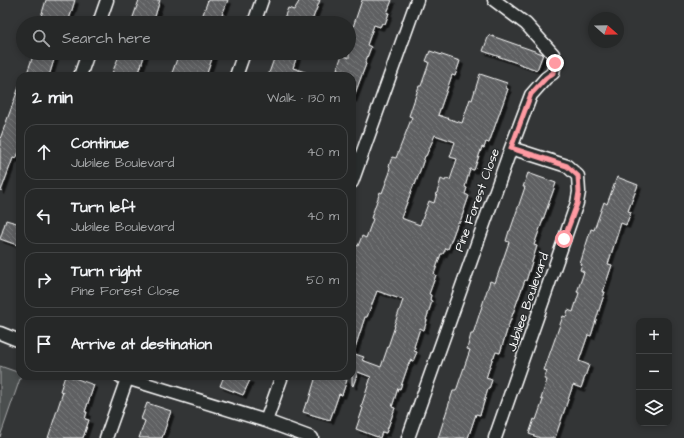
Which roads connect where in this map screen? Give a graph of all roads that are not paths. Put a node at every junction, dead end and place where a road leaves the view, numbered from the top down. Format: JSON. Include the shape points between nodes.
{"nodes":[{"id":1,"x":108,"y":0,"type":"edge"},
{"id":2,"x":262,"y":0,"type":"edge"},
{"id":3,"x":417,"y":0,"type":"edge"},
{"id":4,"x":494,"y":0,"type":"edge"},
{"id":5,"x":102,"y":16,"type":"edge"},
{"id":6,"x":256,"y":16,"type":"edge"},
{"id":7,"x":86,"y":60,"type":"edge"},
{"id":8,"x":242,"y":60,"type":"edge"},
{"id":9,"x":81,"y":72,"type":"edge"},
{"id":10,"x":237,"y":72,"type":"edge"},
{"id":11,"x":511,"y":148,"type":"junction"},
{"id":12,"x":356,"y":171,"type":"edge"},
{"id":13,"x":0,"y":333,"type":"edge"},
{"id":14,"x":16,"y":339,"type":"edge"},
{"id":15,"x":124,"y":380,"type":"edge"},
{"id":16,"x":135,"y":380,"type":"edge"},
{"id":17,"x":281,"y":380,"type":"edge"},
{"id":18,"x":266,"y":421,"type":"junction"},
{"id":19,"x":106,"y":438,"type":"edge"},
{"id":20,"x":312,"y":438,"type":"edge"},
{"id":21,"x":408,"y":438,"type":"edge"},
{"id":22,"x":494,"y":438,"type":"edge"}],
"edges":[{"from":1,"to":5,"type":"street"},
{"from":2,"to":6,"type":"street"},
{"from":3,"to":12,"type":"street"},
{"from":4,"to":11,"type":"street","name":"Pine Forest Close","via":[[526,24],[553,54],[555,63],[553,73],[531,94]]},
{"from":7,"to":9,"type":"street"},
{"from":8,"to":10,"type":"street"},
{"from":11,"to":21,"type":"street","name":"Pine Forest Close"},
{"from":11,"to":22,"type":"street","name":"Jubilee Boulevard","via":[[567,166],[578,176],[579,192],[577,204]]},
{"from":13,"to":14,"type":"street"},
{"from":15,"to":19,"type":"street"},
{"from":16,"to":18,"type":"street"},
{"from":17,"to":18,"type":"street"},
{"from":18,"to":20,"type":"street"}]}
